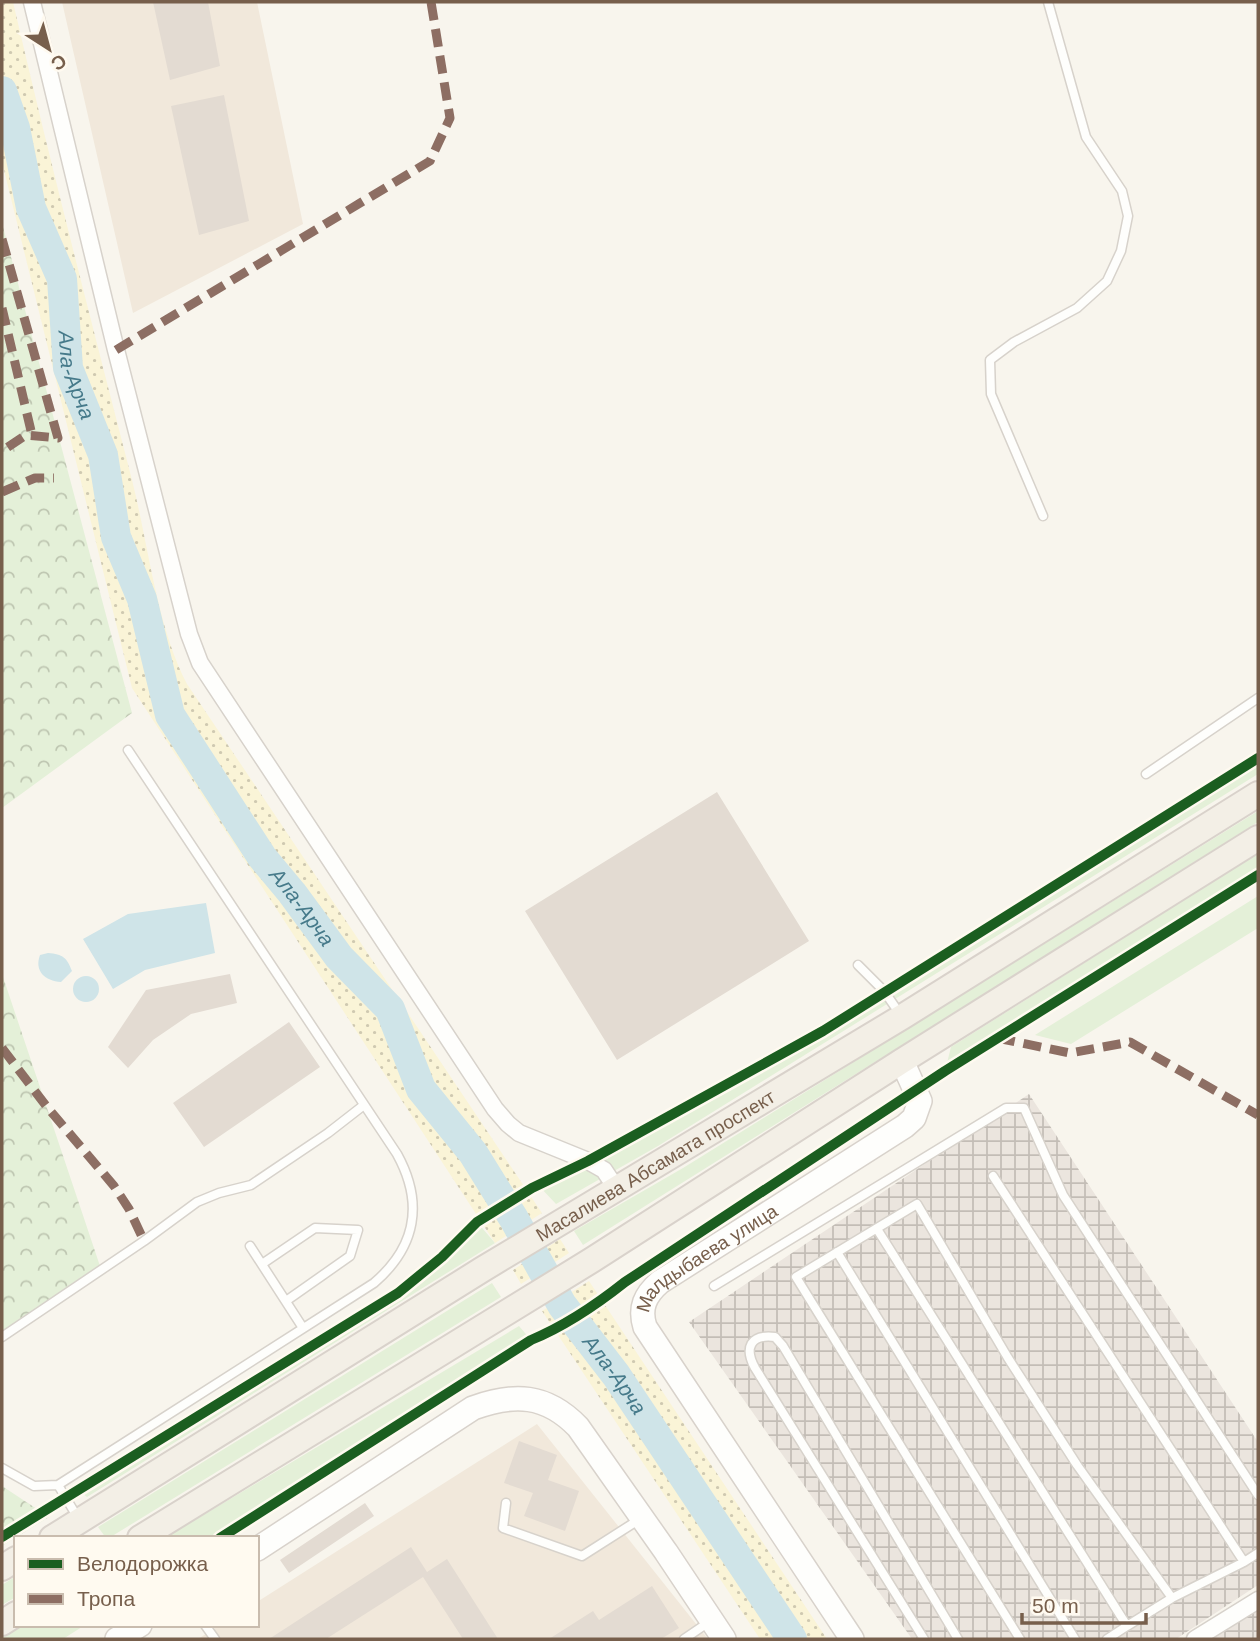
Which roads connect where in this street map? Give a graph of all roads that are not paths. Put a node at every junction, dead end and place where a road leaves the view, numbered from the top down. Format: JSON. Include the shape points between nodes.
{"nodes":[{"id":1,"x":32,"y":2,"type":"edge"},
{"id":2,"x":1048,"y":2,"type":"edge"},
{"id":3,"x":1044,"y":516,"type":"dead end"},
{"id":4,"x":1258,"y":698,"type":"edge"},
{"id":5,"x":128,"y":750,"type":"dead end"},
{"id":6,"x":1146,"y":774,"type":"dead end"},
{"id":7,"x":1258,"y":793,"type":"edge"},
{"id":8,"x":1258,"y":838,"type":"edge"},
{"id":9,"x":858,"y":965,"type":"dead end"},
{"id":10,"x":902,"y":1017,"type":"junction"},
{"id":11,"x":902,"y":1061,"type":"junction"},
{"id":12,"x":364,"y":1105,"type":"junction"},
{"id":13,"x":993,"y":1176,"type":"dead end"},
{"id":14,"x":615,"y":1188,"type":"junction"},
{"id":15,"x":877,"y":1229,"type":"junction"},
{"id":16,"x":250,"y":1246,"type":"dead end"},
{"id":17,"x":837,"y":1252,"type":"junction"},
{"id":18,"x":262,"y":1264,"type":"junction"},
{"id":19,"x":714,"y":1286,"type":"dead end"},
{"id":20,"x":286,"y":1301,"type":"junction"},
{"id":21,"x":303,"y":1328,"type":"junction"},
{"id":22,"x":2,"y":1337,"type":"edge"},
{"id":23,"x":2,"y":1468,"type":"edge"},
{"id":24,"x":58,"y":1485,"type":"junction"},
{"id":25,"x":1258,"y":1495,"type":"edge"},
{"id":26,"x":506,"y":1503,"type":"dead end"},
{"id":27,"x":642,"y":1517,"type":"junction"},
{"id":28,"x":85,"y":1529,"type":"edge"},
{"id":29,"x":59,"y":1536,"type":"edge"},
{"id":30,"x":143,"y":1536,"type":"edge"},
{"id":31,"x":259,"y":1548,"type":"edge"},
{"id":32,"x":1258,"y":1553,"type":"edge"},
{"id":33,"x":1244,"y":1562,"type":"junction"},
{"id":34,"x":1172,"y":1598,"type":"junction"},
{"id":35,"x":1258,"y":1600,"type":"edge"},
{"id":36,"x":1127,"y":1626,"type":"junction"},
{"id":37,"x":137,"y":1627,"type":"edge"},
{"id":38,"x":718,"y":1630,"type":"edge"},
{"id":39,"x":117,"y":1639,"type":"edge"},
{"id":40,"x":684,"y":1639,"type":"edge"},
{"id":41,"x":852,"y":1639,"type":"edge"},
{"id":42,"x":924,"y":1639,"type":"edge"},
{"id":43,"x":957,"y":1639,"type":"edge"},
{"id":44,"x":1020,"y":1639,"type":"edge"},
{"id":45,"x":1075,"y":1639,"type":"edge"},
{"id":46,"x":1107,"y":1639,"type":"edge"},
{"id":47,"x":1195,"y":1639,"type":"edge"}],
"edges":[{"from":1,"to":14,"type":"street","via":[[120,363],[200,663],[495,1109],[519,1133],[604,1170]]},
{"from":2,"to":3,"type":"lane","via":[[1086,137],[1122,191],[1128,216],[1121,251],[1107,281],[1077,308],[990,360],[992,394]]},
{"from":4,"to":6,"type":"lane"},
{"from":5,"to":12,"type":"lane"},
{"from":7,"to":10,"type":"main road","name":"Масалиева Абсамата проспект"},
{"from":8,"to":11,"type":"main road"},
{"from":9,"to":10,"type":"lane"},
{"from":10,"to":14,"type":"main road","name":"Масалиева Абсамата проспект"},
{"from":11,"to":30,"type":"main road","via":[[510,1311]]},
{"from":11,"to":41,"type":"street","name":"Малдыбаева улица","via":[[920,1101],[914,1118],[660,1282],[642,1307],[645,1327]]},
{"from":12,"to":21,"type":"lane","via":[[410,1178],[411,1228],[385,1273]]},
{"from":12,"to":22,"type":"lane","via":[[251,1185],[198,1202]]},
{"from":13,"to":33,"type":"lane"},
{"from":14,"to":28,"type":"main road","name":"Масалиева Абсамата проспект"},
{"from":15,"to":17,"type":"lane"},
{"from":15,"to":34,"type":"lane","via":[[917,1204],[1028,1390]]},
{"from":15,"to":36,"type":"lane"},
{"from":16,"to":18,"type":"lane"},
{"from":17,"to":44,"type":"lane","via":[[796,1277]]},
{"from":17,"to":45,"type":"lane"},
{"from":18,"to":20,"type":"lane"},
{"from":18,"to":20,"type":"lane","via":[[315,1228],[358,1230],[350,1256]]},
{"from":19,"to":25,"type":"lane","via":[[1006,1108],[1024,1108],[1063,1195]]},
{"from":20,"to":21,"type":"lane"},
{"from":21,"to":24,"type":"lane"},
{"from":23,"to":24,"type":"lane","via":[[34,1486]]},
{"from":24,"to":28,"type":"lane"},
{"from":26,"to":27,"type":"lane","via":[[503,1528],[582,1556]]},
{"from":27,"to":31,"type":"street","via":[[570,1419],[536,1400],[510,1398],[480,1405],[456,1418]]},
{"from":27,"to":38,"type":"street"},
{"from":28,"to":29,"type":"main road","name":"Масалиева Абсамата проспект"},
{"from":32,"to":33,"type":"lane"},
{"from":33,"to":34,"type":"lane"},
{"from":34,"to":36,"type":"lane"},
{"from":35,"to":47,"type":"street"},
{"from":36,"to":46,"type":"lane"},
{"from":37,"to":39,"type":"street"},
{"from":38,"to":40,"type":"lane"},
{"from":42,"to":43,"type":"lane","via":[[755,1368],[749,1347],[755,1339],[775,1337],[783,1346]]}]}
